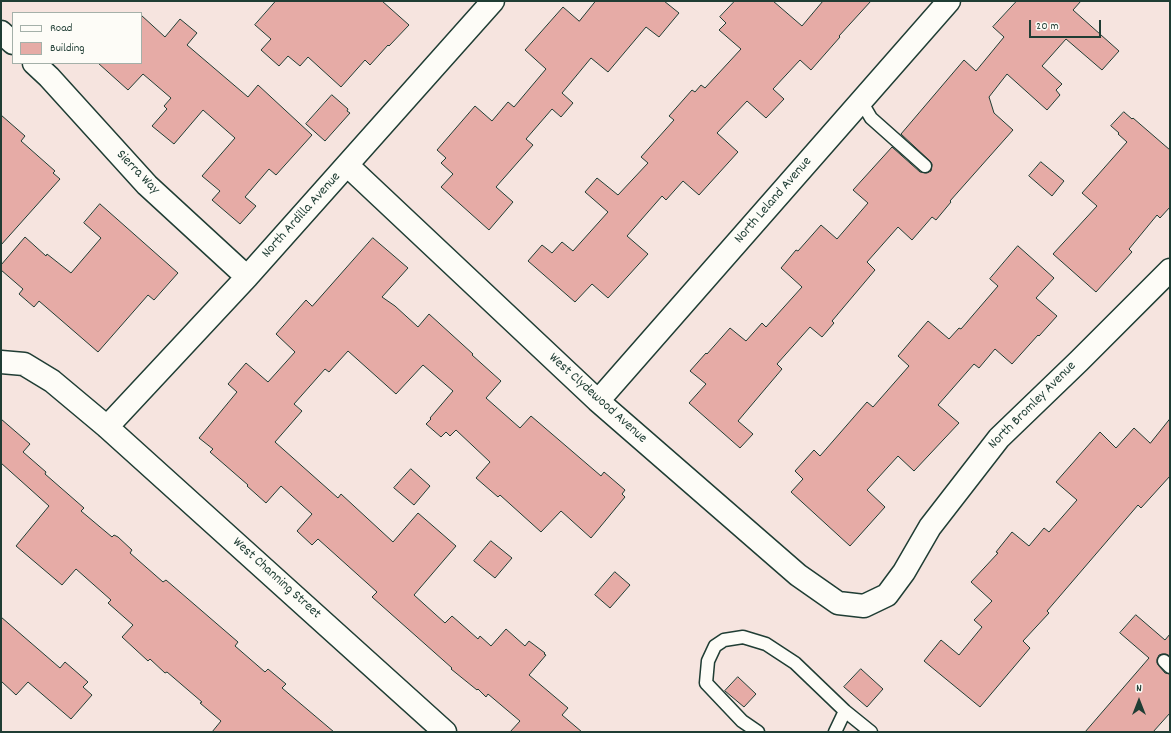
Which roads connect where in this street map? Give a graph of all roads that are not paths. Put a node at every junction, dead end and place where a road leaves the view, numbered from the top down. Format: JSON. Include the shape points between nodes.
{"nodes":[{"id":1,"x":949,"y":1,"type":"edge"},
{"id":2,"x":483,"y":5,"type":"edge"},
{"id":3,"x":1,"y":32,"type":"edge"},
{"id":4,"x":12,"y":42,"type":"edge"},
{"id":5,"x":35,"y":64,"type":"edge"},
{"id":6,"x":861,"y":101,"type":"junction"},
{"id":7,"x":347,"y":165,"type":"junction"},
{"id":8,"x":925,"y":166,"type":"dead end"},
{"id":9,"x":1170,"y":270,"type":"edge"},
{"id":10,"x":247,"y":277,"type":"junction"},
{"id":11,"x":1,"y":362,"type":"edge"},
{"id":12,"x":598,"y":401,"type":"junction"},
{"id":13,"x":107,"y":427,"type":"junction"},
{"id":14,"x":864,"y":606,"type":"joint"},
{"id":15,"x":845,"y":711,"type":"junction"},
{"id":16,"x":445,"y":732,"type":"edge"},
{"id":17,"x":758,"y":732,"type":"edge"},
{"id":18,"x":835,"y":732,"type":"edge"},
{"id":19,"x":871,"y":732,"type":"edge"}],
"edges":[{"from":1,"to":6,"type":"street","name":"North Leland Avenue"},
{"from":2,"to":7,"type":"street","name":"North Ardilla Avenue"},
{"from":3,"to":4,"type":"street"},
{"from":5,"to":10,"type":"street","name":"Sierra Way","via":[[147,185]]},
{"from":6,"to":8,"type":"lane","via":[[871,118]]},
{"from":6,"to":12,"type":"street","name":"North Leland Avenue"},
{"from":7,"to":10,"type":"street","name":"North Ardilla Avenue"},
{"from":7,"to":12,"type":"street","name":"West Clydewood Avenue"},
{"from":9,"to":14,"type":"street","name":"North Bromley Avenue","via":[[999,438],[930,526],[904,572],[887,595]]},
{"from":10,"to":13,"type":"street","name":"North Ardilla Avenue"},
{"from":11,"to":13,"type":"street","name":"West Channing Street","via":[[24,364],[52,381]]},
{"from":12,"to":14,"type":"street","name":"West Clydewood Avenue","via":[[798,575],[838,603]]},
{"from":13,"to":16,"type":"street","name":"West Channing Street"},
{"from":15,"to":17,"type":"lane","via":[[795,663],[766,644],[743,637],[724,640],[714,646],[708,661],[706,683],[742,721]]},
{"from":15,"to":18,"type":"lane"},
{"from":15,"to":19,"type":"lane"}]}
